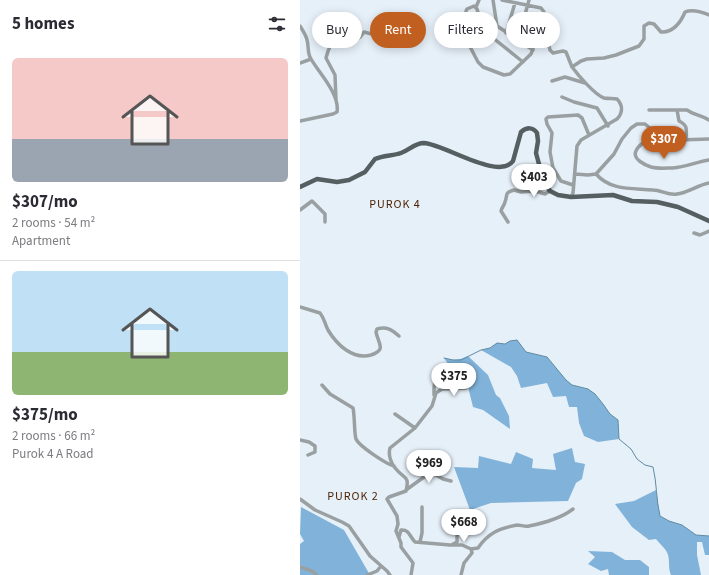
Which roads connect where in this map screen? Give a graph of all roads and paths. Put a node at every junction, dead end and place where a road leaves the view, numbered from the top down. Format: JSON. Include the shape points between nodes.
{"nodes":[{"id":1,"x":479,"y":0,"type":"edge"},
{"id":2,"x":493,"y":0,"type":"edge"},
{"id":3,"x":502,"y":0,"type":"edge"},
{"id":4,"x":530,"y":0,"type":"edge"},
{"id":5,"x":515,"y":3,"type":"junction"},
{"id":6,"x":528,"y":6,"type":"junction"},
{"id":7,"x":476,"y":7,"type":"junction"},
{"id":8,"x":512,"y":12,"type":"edge"},
{"id":9,"x":526,"y":12,"type":"edge"},
{"id":10,"x":544,"y":12,"type":"edge"},
{"id":11,"x":709,"y":15,"type":"edge"},
{"id":12,"x":300,"y":26,"type":"edge"},
{"id":13,"x":370,"y":33,"type":"edge"},
{"id":14,"x":506,"y":33,"type":"edge"},
{"id":15,"x":530,"y":48,"type":"edge"},
{"id":16,"x":550,"y":48,"type":"edge"},
{"id":17,"x":533,"y":50,"type":"joint"},
{"id":18,"x":311,"y":59,"type":"junction"},
{"id":19,"x":522,"y":62,"type":"junction"},
{"id":20,"x":300,"y":63,"type":"edge"},
{"id":21,"x":572,"y":67,"type":"junction"},
{"id":22,"x":552,"y":81,"type":"dead end"},
{"id":23,"x":585,"y":82,"type":"junction"},
{"id":24,"x":562,"y":97,"type":"dead end"},
{"id":25,"x":336,"y":101,"type":"junction"},
{"id":26,"x":649,"y":110,"type":"dead end"},
{"id":27,"x":677,"y":110,"type":"junction"},
{"id":28,"x":709,"y":120,"type":"edge"},
{"id":29,"x":300,"y":121,"type":"edge"},
{"id":30,"x":608,"y":126,"type":"junction"},
{"id":31,"x":589,"y":135,"type":"junction"},
{"id":32,"x":658,"y":135,"type":"junction"},
{"id":33,"x":709,"y":139,"type":"edge"},
{"id":34,"x":686,"y":140,"type":"junction"},
{"id":35,"x":709,"y":160,"type":"edge"},
{"id":36,"x":575,"y":174,"type":"junction"},
{"id":37,"x":596,"y":174,"type":"junction"},
{"id":38,"x":709,"y":183,"type":"edge"},
{"id":39,"x":573,"y":185,"type":"junction"},
{"id":40,"x":300,"y":187,"type":"edge"},
{"id":41,"x":550,"y":191,"type":"junction"},
{"id":42,"x":573,"y":196,"type":"junction"},
{"id":43,"x":300,"y":210,"type":"edge"},
{"id":44,"x":709,"y":221,"type":"edge"},
{"id":45,"x":324,"y":222,"type":"dead end"},
{"id":46,"x":508,"y":222,"type":"dead end"},
{"id":47,"x":709,"y":231,"type":"edge"},
{"id":48,"x":694,"y":233,"type":"dead end"},
{"id":49,"x":300,"y":307,"type":"edge"},
{"id":50,"x":398,"y":336,"type":"dead end"},
{"id":51,"x":436,"y":372,"type":"dead end"},
{"id":52,"x":322,"y":385,"type":"dead end"},
{"id":53,"x":466,"y":388,"type":"dead end"},
{"id":54,"x":434,"y":396,"type":"junction"},
{"id":55,"x":395,"y":414,"type":"dead end"},
{"id":56,"x":415,"y":428,"type":"junction"},
{"id":57,"x":300,"y":440,"type":"edge"},
{"id":58,"x":308,"y":455,"type":"dead end"},
{"id":59,"x":394,"y":466,"type":"junction"},
{"id":60,"x":451,"y":481,"type":"dead end"},
{"id":61,"x":406,"y":491,"type":"junction"},
{"id":62,"x":300,"y":500,"type":"edge"},
{"id":63,"x":422,"y":508,"type":"dead end"},
{"id":64,"x":573,"y":509,"type":"dead end"},
{"id":65,"x":455,"y":526,"type":"dead end"},
{"id":66,"x":471,"y":527,"type":"dead end"},
{"id":67,"x":457,"y":533,"type":"junction"},
{"id":68,"x":399,"y":538,"type":"junction"},
{"id":69,"x":420,"y":542,"type":"junction"},
{"id":70,"x":450,"y":545,"type":"junction"},
{"id":71,"x":471,"y":549,"type":"junction"},
{"id":72,"x":381,"y":566,"type":"junction"},
{"id":73,"x":300,"y":567,"type":"edge"},
{"id":74,"x":317,"y":575,"type":"edge"},
{"id":75,"x":368,"y":575,"type":"edge"},
{"id":76,"x":390,"y":575,"type":"edge"},
{"id":77,"x":411,"y":575,"type":"edge"},
{"id":78,"x":461,"y":575,"type":"edge"}],
"edges":[{"from":1,"to":7,"type":"street"},
{"from":2,"to":14,"type":"street","via":[[496,23]]},
{"from":3,"to":5,"type":"street"},
{"from":4,"to":6,"type":"street"},
{"from":5,"to":6,"type":"street"},
{"from":5,"to":8,"type":"street"},
{"from":6,"to":9,"type":"street"},
{"from":6,"to":10,"type":"street","via":[[543,9]]},
{"from":7,"to":19,"type":"street","via":[[483,30]]},
{"from":7,"to":19,"type":"street","via":[[466,11],[466,34],[468,43],[481,65],[507,75]]},
{"from":11,"to":21,"type":"street","via":[[688,10],[682,20],[668,32],[661,32],[654,24],[648,23],[644,26],[644,39],[639,46],[616,55],[581,61]]},
{"from":12,"to":18,"type":"street","via":[[307,38]]},
{"from":13,"to":25,"type":"street","via":[[364,32],[355,41],[333,43],[326,58],[335,75]]},
{"from":15,"to":17,"type":"street"},
{"from":16,"to":21,"type":"street","via":[[553,53],[563,50],[566,52]]},
{"from":17,"to":19,"type":"street"},
{"from":18,"to":20,"type":"street"},
{"from":18,"to":25,"type":"street"},
{"from":21,"to":23,"type":"street"},
{"from":22,"to":23,"type":"street","via":[[565,77]]},
{"from":23,"to":30,"type":"street","via":[[603,97],[619,100],[621,115]]},
{"from":24,"to":30,"type":"street","via":[[597,108]]},
{"from":25,"to":29,"type":"street","via":[[336,112],[333,114]]},
{"from":26,"to":27,"type":"street"},
{"from":27,"to":28,"type":"street","via":[[688,110],[691,114]]},
{"from":27,"to":34,"type":"street","via":[[679,121],[686,126]]},
{"from":30,"to":31,"type":"street"},
{"from":31,"to":36,"type":"street","via":[[577,146]]},
{"from":31,"to":39,"type":"street","via":[[582,118],[578,115],[546,119],[552,133],[550,152],[553,168],[561,181]]},
{"from":32,"to":34,"type":"street","via":[[671,140]]},
{"from":32,"to":35,"type":"street","via":[[642,144],[636,151],[636,158],[646,165],[673,168]]},
{"from":32,"to":37,"type":"street","via":[[646,124],[635,125]]},
{"from":33,"to":34,"type":"street"},
{"from":36,"to":37,"type":"street"},
{"from":36,"to":39,"type":"street"},
{"from":37,"to":38,"type":"street","via":[[615,186],[676,195]]},
{"from":39,"to":42,"type":"street"},
{"from":40,"to":41,"type":"main road","via":[[317,179],[336,182],[349,180],[365,172],[375,159],[402,153],[420,144],[448,150],[494,168],[502,167],[510,165],[515,157],[522,132],[525,129],[532,129],[537,133],[537,157],[543,179]]},
{"from":41,"to":42,"type":"main road","via":[[558,195]]},
{"from":41,"to":46,"type":"street","via":[[545,194],[535,191],[508,192],[501,211]]},
{"from":42,"to":44,"type":"main road","via":[[614,195],[632,202],[656,202],[678,207]]},
{"from":43,"to":45,"type":"street","via":[[312,201],[325,214]]},
{"from":47,"to":48,"type":"street","via":[[700,235]]},
{"from":49,"to":50,"type":"street","via":[[320,313],[327,329],[341,347],[360,356],[367,356],[380,350],[377,329],[387,328]]},
{"from":51,"to":54,"type":"street"},
{"from":52,"to":59,"type":"street","via":[[330,394],[353,408],[356,439],[360,444],[384,462]]},
{"from":53,"to":54,"type":"street","via":[[442,389]]},
{"from":54,"to":56,"type":"street","via":[[432,406]]},
{"from":55,"to":56,"type":"street"},
{"from":56,"to":59,"type":"street","via":[[390,448]]},
{"from":57,"to":58,"type":"street","via":[[315,446],[316,452]]},
{"from":59,"to":61,"type":"street","via":[[406,478]]},
{"from":60,"to":61,"type":"street","via":[[434,474]]},
{"from":61,"to":68,"type":"street","via":[[389,497],[388,500],[397,516],[396,531]]},
{"from":62,"to":72,"type":"street","via":[[349,526],[365,550]]},
{"from":63,"to":69,"type":"street"},
{"from":64,"to":71,"type":"street","via":[[546,522],[500,529],[484,539],[478,548]]},
{"from":65,"to":67,"type":"street"},
{"from":66,"to":67,"type":"street"},
{"from":67,"to":70,"type":"street","via":[[457,542]]},
{"from":68,"to":69,"type":"street","via":[[401,530],[404,530],[408,531],[415,542]]},
{"from":68,"to":77,"type":"street","via":[[405,553],[413,563]]},
{"from":69,"to":70,"type":"street"},
{"from":70,"to":71,"type":"street","via":[[462,545]]},
{"from":71,"to":78,"type":"street","via":[[472,553],[464,563]]},
{"from":72,"to":75,"type":"street"},
{"from":72,"to":76,"type":"street"},
{"from":73,"to":74,"type":"street"}]}
